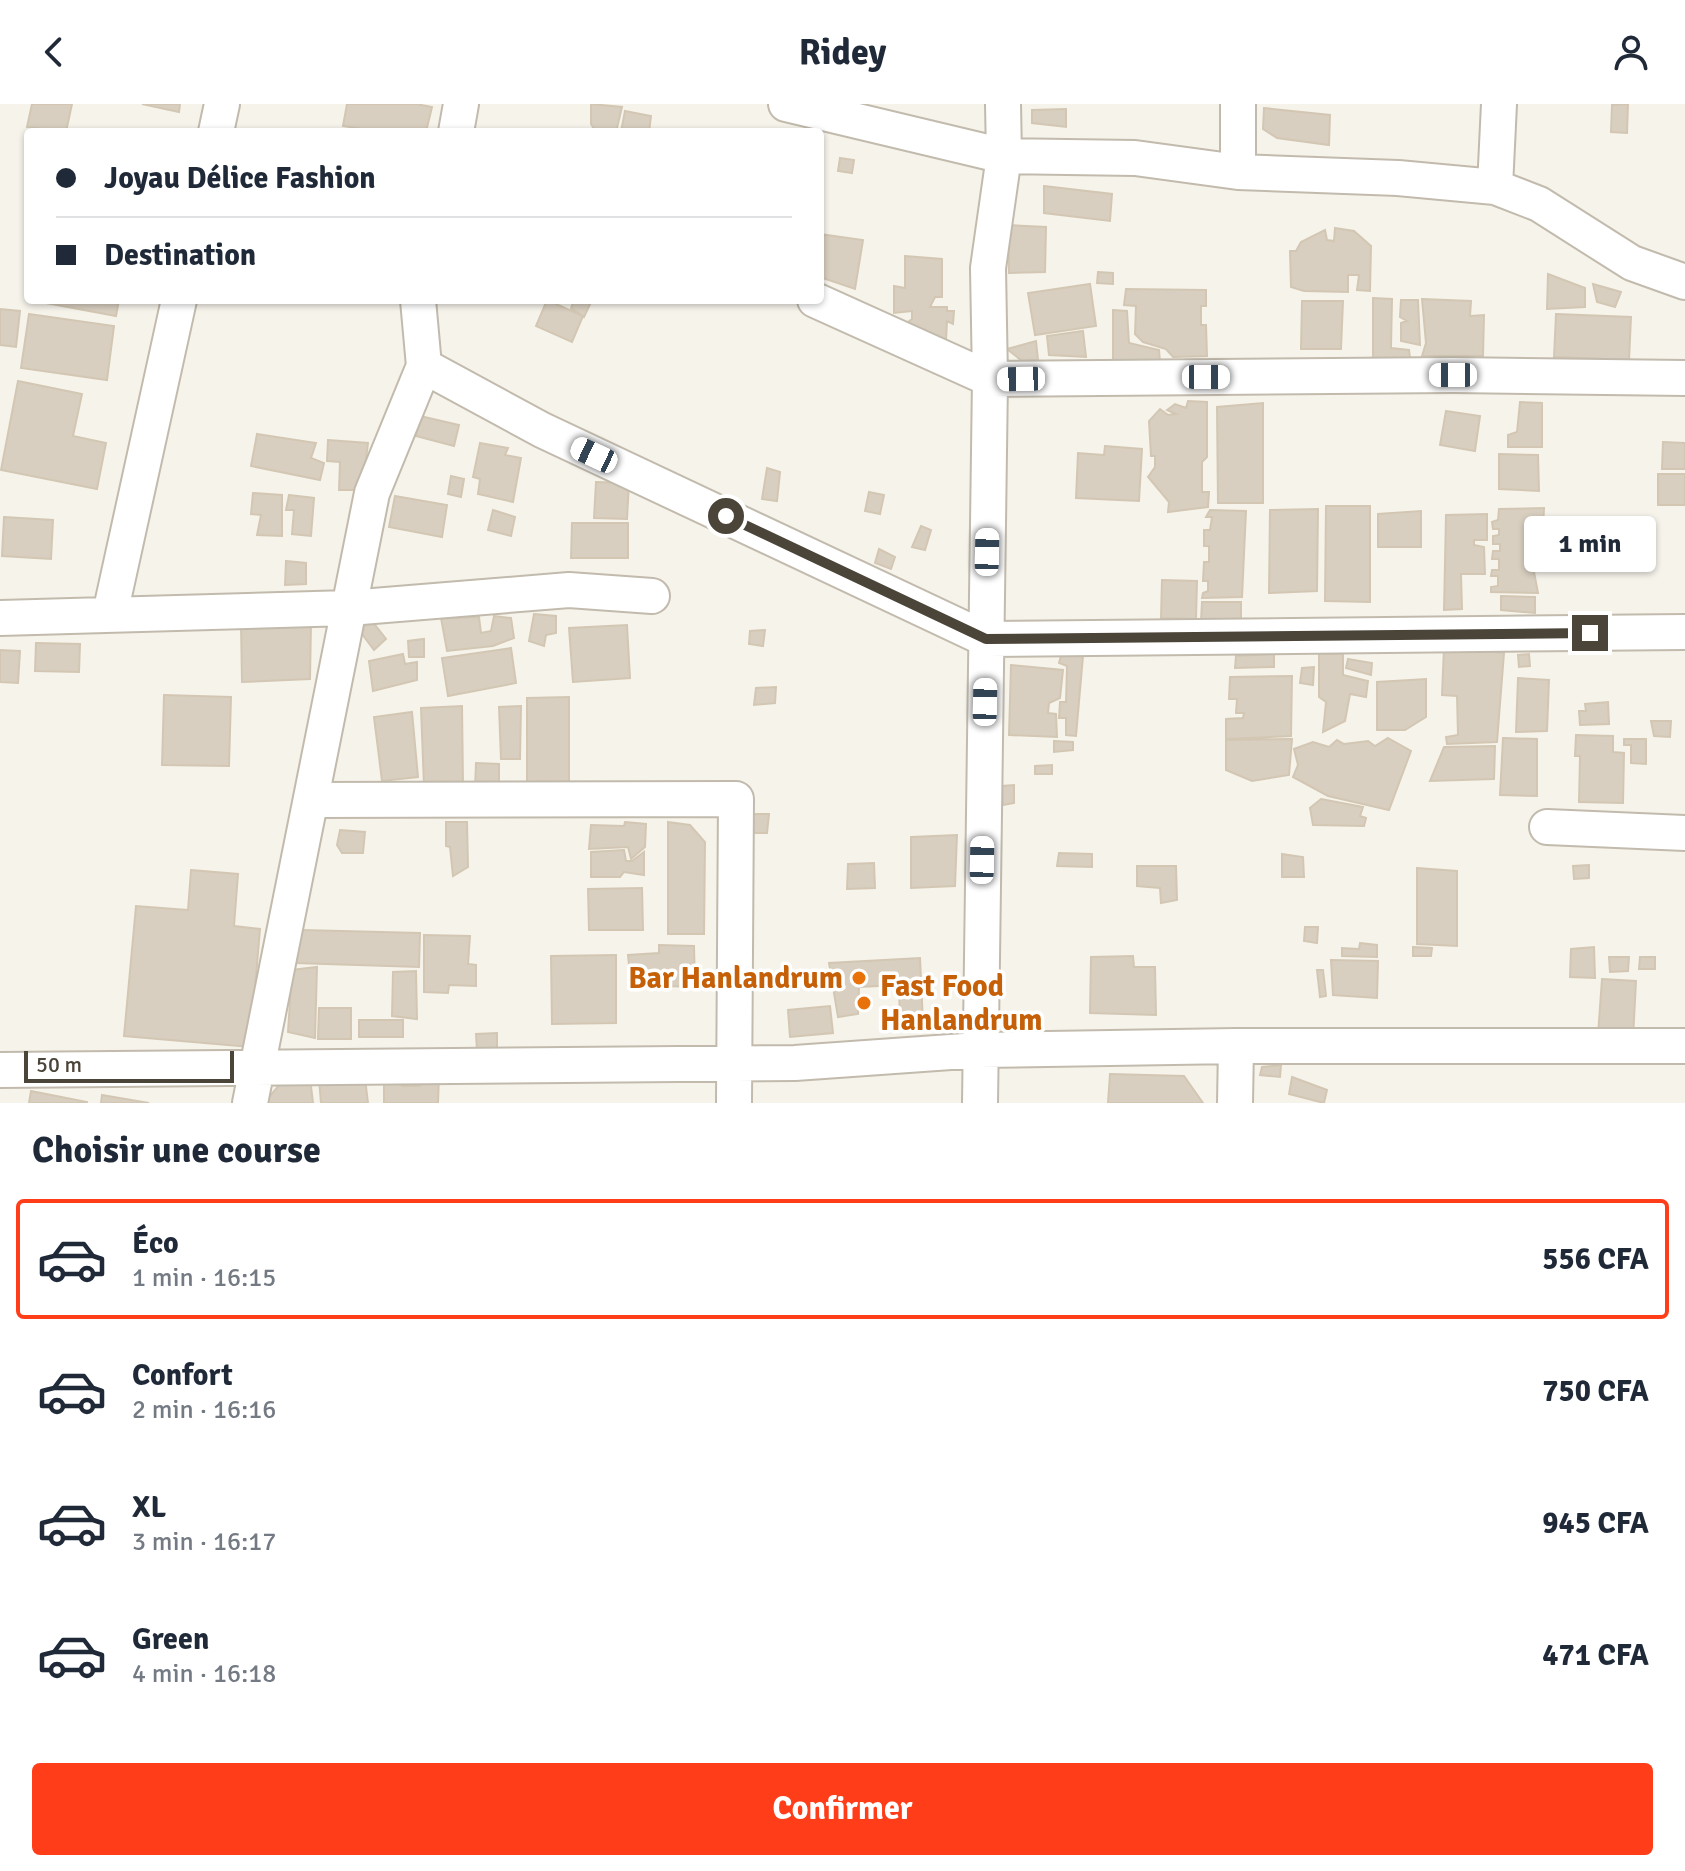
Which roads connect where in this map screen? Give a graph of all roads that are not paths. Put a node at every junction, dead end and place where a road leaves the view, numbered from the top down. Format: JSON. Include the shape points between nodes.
{"nodes":[{"id":1,"x":222,"y":104,"type":"edge"},
{"id":2,"x":786,"y":104,"type":"edge"},
{"id":3,"x":1003,"y":104,"type":"edge"},
{"id":4,"x":1238,"y":104,"type":"edge"},
{"id":5,"x":1499,"y":104,"type":"edge"},
{"id":6,"x":217,"y":128,"type":"edge"},
{"id":7,"x":1004,"y":156,"type":"junction"},
{"id":8,"x":1238,"y":172,"type":"junction"},
{"id":9,"x":1495,"y":187,"type":"junction"},
{"id":10,"x":1685,"y":282,"type":"edge"},
{"id":11,"x":178,"y":304,"type":"edge"},
{"id":12,"x":418,"y":304,"type":"edge"},
{"id":13,"x":824,"y":304,"type":"edge"},
{"id":14,"x":424,"y":366,"type":"junction"},
{"id":15,"x":1685,"y":378,"type":"edge"},
{"id":16,"x":990,"y":379,"type":"junction"},
{"id":17,"x":652,"y":596,"type":"dead end"},
{"id":18,"x":349,"y":608,"type":"junction"},
{"id":19,"x":110,"y":614,"type":"junction"},
{"id":20,"x":0,"y":618,"type":"edge"},
{"id":21,"x":1685,"y":632,"type":"edge"},
{"id":22,"x":986,"y":639,"type":"junction"},
{"id":23,"x":313,"y":800,"type":"junction"},
{"id":24,"x":1547,"y":827,"type":"dead end"},
{"id":25,"x":1685,"y":833,"type":"edge"},
{"id":26,"x":1236,"y":1046,"type":"junction"},
{"id":27,"x":1685,"y":1046,"type":"edge"},
{"id":28,"x":979,"y":1050,"type":"junction"},
{"id":29,"x":736,"y":1062,"type":"junction"},
{"id":30,"x":256,"y":1065,"type":"junction"},
{"id":31,"x":1,"y":1074,"type":"edge"},
{"id":32,"x":250,"y":1103,"type":"edge"},
{"id":33,"x":734,"y":1103,"type":"edge"},
{"id":34,"x":980,"y":1103,"type":"edge"},
{"id":35,"x":1235,"y":1103,"type":"edge"}],
"edges":[{"from":1,"to":6,"type":"street"},
{"from":2,"to":7,"type":"street"},
{"from":3,"to":7,"type":"street"},
{"from":4,"to":8,"type":"street"},
{"from":5,"to":9,"type":"street"},
{"from":7,"to":8,"type":"street","via":[[1135,158]]},
{"from":7,"to":16,"type":"street","via":[[988,268]]},
{"from":8,"to":9,"type":"street"},
{"from":9,"to":10,"type":"street","via":[[1539,204],[1632,263]]},
{"from":11,"to":19,"type":"street"},
{"from":12,"to":14,"type":"street"},
{"from":13,"to":16,"type":"street"},
{"from":14,"to":18,"type":"street","via":[[372,493]]},
{"from":14,"to":22,"type":"street","via":[[542,430]]},
{"from":15,"to":16,"type":"street"},
{"from":16,"to":22,"type":"street"},
{"from":17,"to":18,"type":"street","via":[[569,590]]},
{"from":18,"to":19,"type":"street"},
{"from":18,"to":23,"type":"street"},
{"from":19,"to":20,"type":"street"},
{"from":21,"to":22,"type":"street"},
{"from":22,"to":28,"type":"street"},
{"from":23,"to":29,"type":"street","via":[[736,799]]},
{"from":23,"to":30,"type":"street"},
{"from":24,"to":25,"type":"street"},
{"from":26,"to":27,"type":"street"},
{"from":26,"to":28,"type":"street"},
{"from":26,"to":35,"type":"street"},
{"from":28,"to":29,"type":"street"},
{"from":28,"to":34,"type":"street"},
{"from":29,"to":30,"type":"street"},
{"from":29,"to":33,"type":"street"},
{"from":30,"to":31,"type":"street"},
{"from":30,"to":32,"type":"street"}]}
